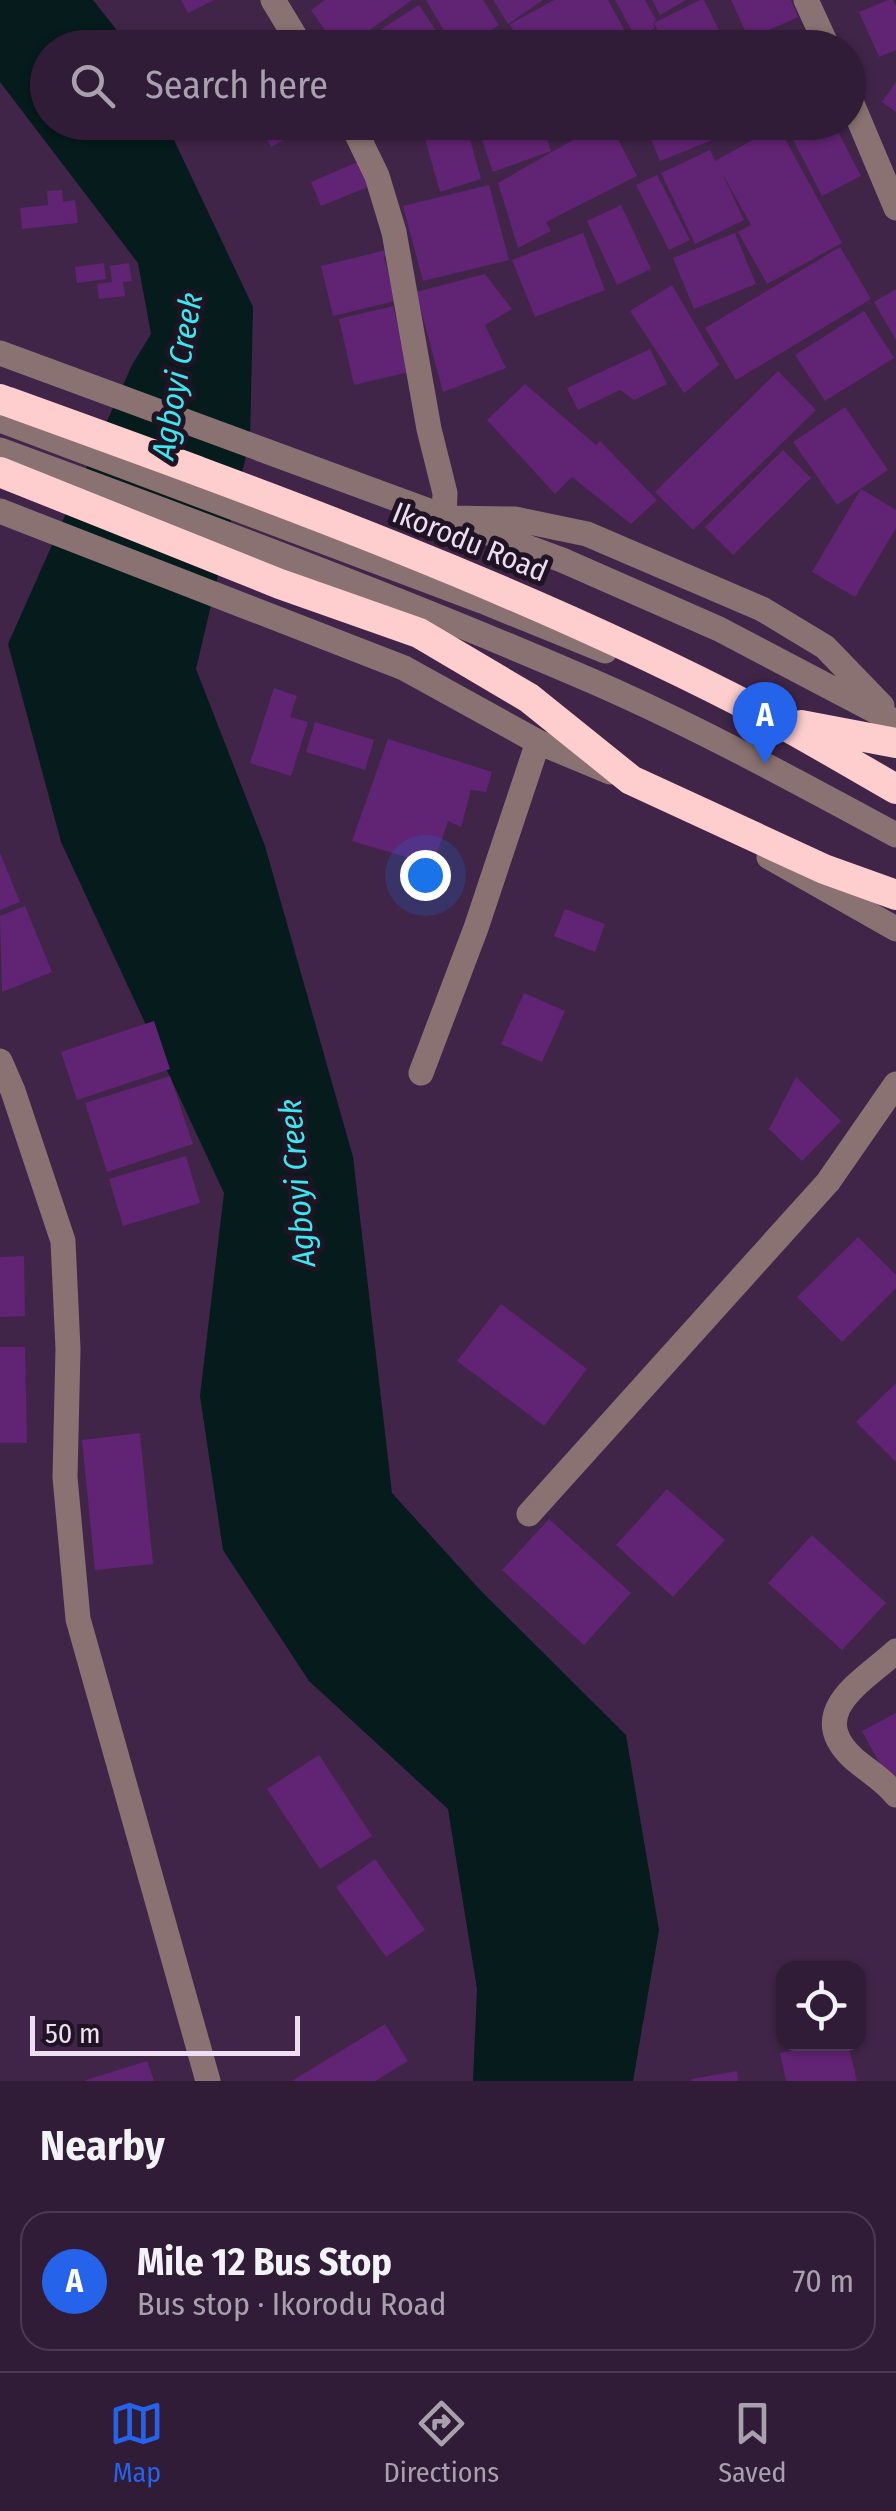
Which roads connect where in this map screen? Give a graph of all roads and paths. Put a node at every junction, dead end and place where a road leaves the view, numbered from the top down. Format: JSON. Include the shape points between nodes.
{"nodes":[{"id":1,"x":272,"y":0,"type":"edge"},
{"id":2,"x":806,"y":0,"type":"edge"},
{"id":3,"x":291,"y":30,"type":"edge"},
{"id":4,"x":820,"y":30,"type":"edge"},
{"id":5,"x":866,"y":137,"type":"edge"},
{"id":6,"x":360,"y":140,"type":"edge"},
{"id":7,"x":896,"y":208,"type":"edge"},
{"id":8,"x":0,"y":354,"type":"edge"},
{"id":9,"x":0,"y":398,"type":"edge"},
{"id":10,"x":0,"y":420,"type":"edge"},
{"id":11,"x":37,"y":423,"type":"junction"},
{"id":12,"x":10,"y":465,"type":"edge"},
{"id":13,"x":2,"y":511,"type":"edge"},
{"id":14,"x":444,"y":518,"type":"junction"},
{"id":15,"x":286,"y":571,"type":"junction"},
{"id":16,"x":776,"y":721,"type":"junction"},
{"id":17,"x":896,"y":722,"type":"edge"},
{"id":18,"x":538,"y":742,"type":"junction"},
{"id":19,"x":896,"y":742,"type":"edge"},
{"id":20,"x":631,"y":780,"type":"junction"},
{"id":21,"x":896,"y":789,"type":"edge"},
{"id":22,"x":896,"y":835,"type":"edge"},
{"id":23,"x":896,"y":895,"type":"edge"},
{"id":24,"x":896,"y":929,"type":"edge"},
{"id":25,"x":0,"y":1061,"type":"edge"},
{"id":26,"x":421,"y":1074,"type":"dead end"},
{"id":27,"x":896,"y":1084,"type":"edge"},
{"id":28,"x":528,"y":1514,"type":"dead end"},
{"id":29,"x":896,"y":1651,"type":"edge"},
{"id":30,"x":896,"y":1794,"type":"edge"},
{"id":31,"x":208,"y":2081,"type":"edge"}],
"edges":[{"from":1,"to":3,"type":"street"},
{"from":2,"to":4,"type":"street"},
{"from":5,"to":7,"type":"street"},
{"from":6,"to":14,"type":"street","via":[[394,232],[445,492]]},
{"from":8,"to":14,"type":"street","name":"Ikorodu Road"},
{"from":9,"to":11,"type":"highway","name":"Ikorodu Road"},
{"from":10,"to":11,"type":"street"},
{"from":11,"to":16,"type":"highway","name":"Ikorodu Road","via":[[305,525],[452,570]]},
{"from":12,"to":15,"type":"highway"},
{"from":13,"to":18,"type":"street","via":[[404,668]]},
{"from":14,"to":17,"type":"street","name":"Ikorodu Road","via":[[562,560],[719,629]]},
{"from":14,"to":17,"type":"street","via":[[515,519],[587,534],[762,609],[825,647]]},
{"from":15,"to":20,"type":"highway","via":[[419,633],[529,698]]},
{"from":15,"to":22,"type":"street","via":[[587,679]]},
{"from":16,"to":19,"type":"highway"},
{"from":16,"to":21,"type":"highway","name":"Ikorodu Road"},
{"from":18,"to":20,"type":"street"},
{"from":18,"to":26,"type":"street"},
{"from":20,"to":23,"type":"highway"},
{"from":20,"to":24,"type":"street"},
{"from":25,"to":31,"type":"street","via":[[63,1241],[64,1476],[78,1620]]},
{"from":27,"to":28,"type":"street","via":[[828,1182]]},
{"from":29,"to":30,"type":"street","via":[[837,1704],[834,1722],[852,1757]]}]}
